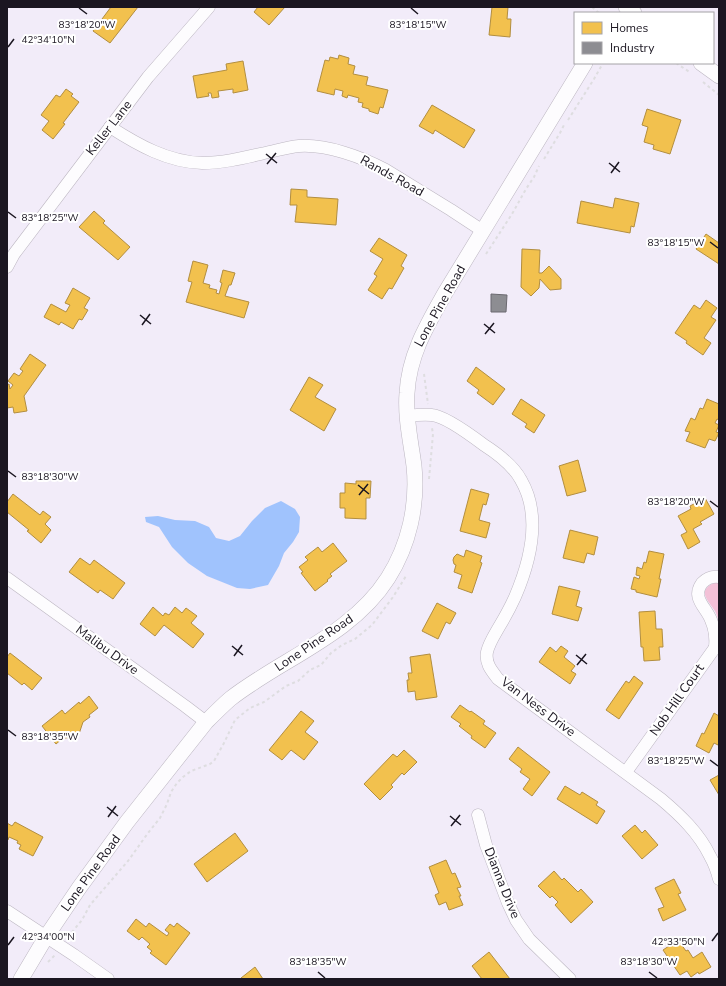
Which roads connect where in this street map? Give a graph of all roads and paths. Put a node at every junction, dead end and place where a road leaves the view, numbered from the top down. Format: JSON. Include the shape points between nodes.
{"nodes":[{"id":1,"x":208,"y":7,"type":"edge"},
{"id":2,"x":584,"y":64,"type":"edge"},
{"id":3,"x":602,"y":64,"type":"edge"},
{"id":4,"x":702,"y":64,"type":"edge"},
{"id":5,"x":719,"y":76,"type":"edge"},
{"id":6,"x":110,"y":127,"type":"junction"},
{"id":7,"x":483,"y":231,"type":"junction"},
{"id":8,"x":485,"y":255,"type":"dead end"},
{"id":9,"x":10,"y":256,"type":"edge"},
{"id":10,"x":7,"y":267,"type":"edge"},
{"id":11,"x":424,"y":373,"type":"dead end"},
{"id":12,"x":427,"y":397,"type":"dead end"},
{"id":13,"x":407,"y":416,"type":"junction"},
{"id":14,"x":433,"y":430,"type":"dead end"},
{"id":15,"x":429,"y":479,"type":"dead end"},
{"id":16,"x":407,"y":573,"type":"dead end"},
{"id":17,"x":719,"y":577,"type":"edge"},
{"id":18,"x":7,"y":578,"type":"edge"},
{"id":19,"x":717,"y":645,"type":"edge"},
{"id":20,"x":206,"y":722,"type":"junction"},
{"id":21,"x":626,"y":772,"type":"junction"},
{"id":22,"x":478,"y":815,"type":"dead end"},
{"id":23,"x":719,"y":879,"type":"edge"},
{"id":24,"x":7,"y":911,"type":"edge"},
{"id":25,"x":46,"y":937,"type":"junction"},
{"id":26,"x":68,"y":939,"type":"dead end"},
{"id":27,"x":21,"y":979,"type":"edge"},
{"id":28,"x":108,"y":979,"type":"edge"},
{"id":29,"x":570,"y":979,"type":"edge"}],
"edges":[{"from":1,"to":6,"type":"street","name":"Keller Lane","via":[[148,77]]},
{"from":2,"to":7,"type":"street","name":"Lone Pine Road"},
{"from":3,"to":8,"type":"path"},
{"from":4,"to":5,"type":"street"},
{"from":6,"to":7,"type":"street","name":"Rands Road","via":[[151,151],[201,163],[222,162],[299,146],[319,147],[351,154],[377,165]]},
{"from":6,"to":9,"type":"street","name":"Keller Lane"},
{"from":7,"to":13,"type":"street","name":"Lone Pine Road","via":[[417,345],[407,393]]},
{"from":9,"to":10,"type":"street","name":"Keller Lane"},
{"from":11,"to":12,"type":"path"},
{"from":13,"to":20,"type":"street","name":"Lone Pine Road","via":[[414,467],[414,506],[405,543],[388,579],[355,615],[318,642],[242,690]]},
{"from":13,"to":21,"type":"street","name":"Van Ness Drive","via":[[431,415],[445,420],[499,455],[521,479],[532,515],[529,555],[515,598],[487,651],[487,661],[498,678]]},
{"from":14,"to":15,"type":"path"},
{"from":16,"to":26,"type":"path","via":[[372,625],[331,653],[320,665],[298,681],[250,708],[235,720],[214,761],[191,772],[177,783],[160,818],[128,861],[90,905]]},
{"from":17,"to":19,"type":"street","name":"Nob Hill Court","via":[[709,578],[703,582],[698,594],[714,627]]},
{"from":18,"to":20,"type":"street","name":"Malibu Drive"},
{"from":19,"to":21,"type":"street","name":"Nob Hill Court"},
{"from":20,"to":25,"type":"street","name":"Lone Pine Road","via":[[118,834]]},
{"from":21,"to":23,"type":"street","name":"Van Ness Drive","via":[[683,818],[707,848]]},
{"from":22,"to":29,"type":"street","name":"Dianna Drive","via":[[486,846],[516,920],[530,939]]},
{"from":24,"to":25,"type":"street"},
{"from":25,"to":27,"type":"street","name":"Lone Pine Road"},
{"from":25,"to":28,"type":"street"}]}
